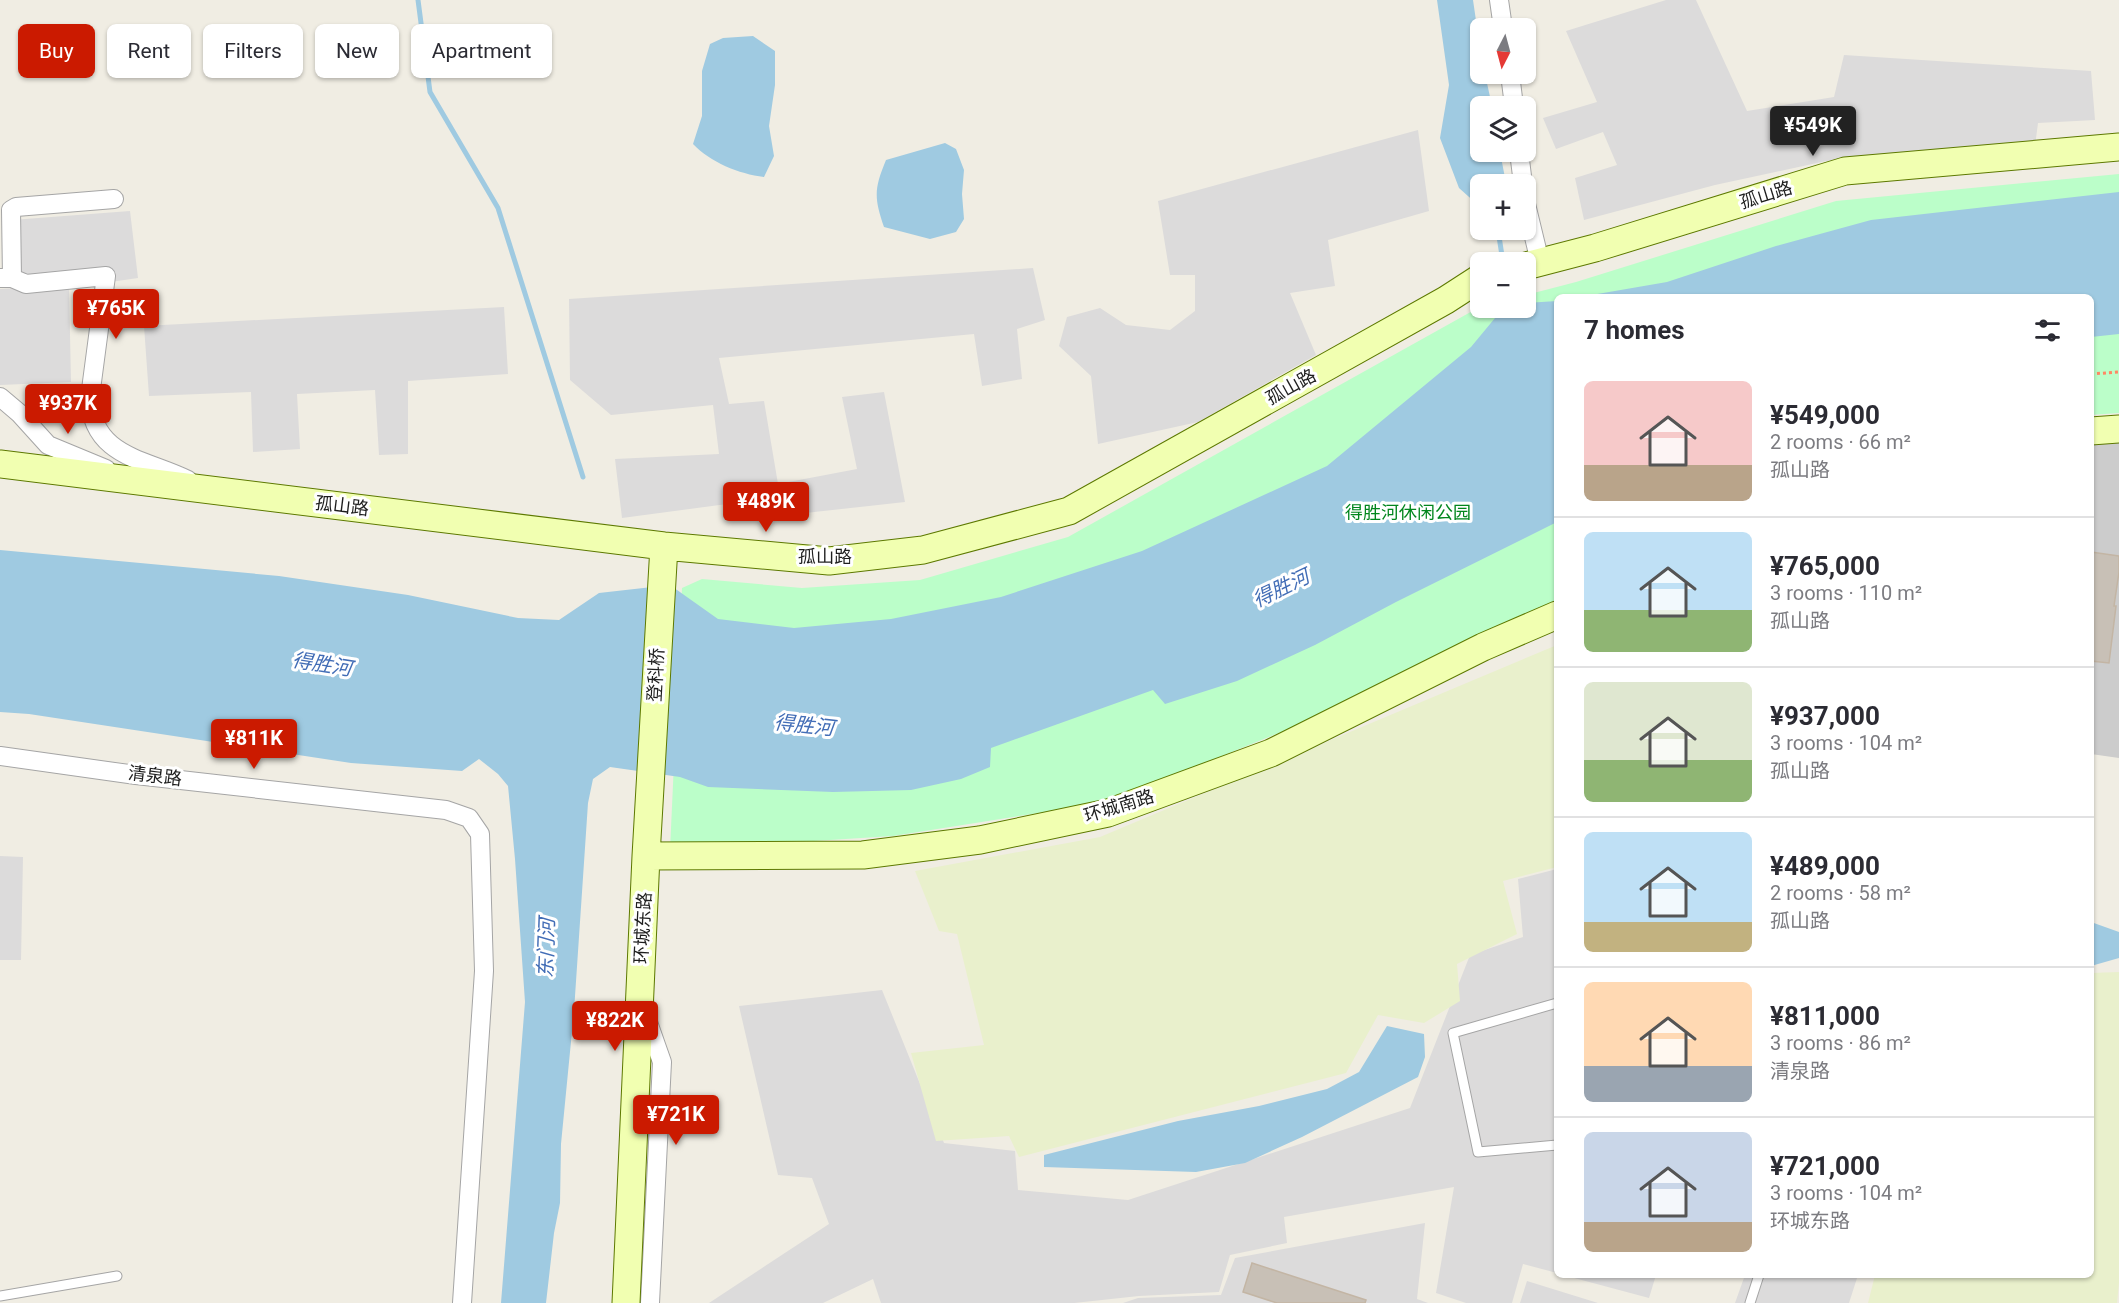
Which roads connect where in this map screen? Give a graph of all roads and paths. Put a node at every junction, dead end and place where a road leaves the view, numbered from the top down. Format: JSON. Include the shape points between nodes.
{"nodes":[{"id":1,"x":1499,"y":0,"type":"edge"},
{"id":2,"x":1502,"y":18,"type":"edge"},
{"id":3,"x":2119,"y":147,"type":"edge"},
{"id":4,"x":114,"y":199,"type":"dead end"},
{"id":5,"x":1536,"y":263,"type":"edge"},
{"id":6,"x":6,"y":278,"type":"edge"},
{"id":7,"x":1470,"y":284,"type":"edge"},
{"id":8,"x":2119,"y":372,"type":"edge"},
{"id":9,"x":2094,"y":374,"type":"edge"},
{"id":10,"x":0,"y":397,"type":"edge"},
{"id":11,"x":2119,"y":429,"type":"edge"},
{"id":12,"x":2094,"y":430,"type":"edge"},
{"id":13,"x":0,"y":464,"type":"edge"},
{"id":14,"x":135,"y":481,"type":"junction"},
{"id":15,"x":209,"y":489,"type":"junction"},
{"id":16,"x":664,"y":546,"type":"junction"},
{"id":17,"x":1554,"y":616,"type":"edge"},
{"id":18,"x":0,"y":756,"type":"edge"},
{"id":19,"x":649,"y":804,"type":"joint"},
{"id":20,"x":646,"y":856,"type":"junction"},
{"id":21,"x":640,"y":999,"type":"junction"},
{"id":22,"x":1554,"y":1004,"type":"edge"},
{"id":23,"x":1554,"y":1145,"type":"edge"},
{"id":24,"x":117,"y":1276,"type":"dead end"},
{"id":25,"x":1758,"y":1278,"type":"edge"},
{"id":26,"x":21,"y":1293,"type":"junction"},
{"id":27,"x":0,"y":1296,"type":"edge"},
{"id":28,"x":22,"y":1303,"type":"edge"},
{"id":29,"x":462,"y":1303,"type":"edge"},
{"id":30,"x":626,"y":1303,"type":"edge"},
{"id":31,"x":650,"y":1303,"type":"edge"},
{"id":32,"x":1750,"y":1303,"type":"edge"}],
"edges":[{"from":1,"to":2,"type":"street"},
{"from":3,"to":5,"type":"street","name":"孤山路","via":[[1845,171]]},
{"from":4,"to":6,"type":"street","via":[[11,210]]},
{"from":6,"to":15,"type":"street","via":[[26,284],[106,276],[90,398],[94,423],[100,435],[125,455]]},
{"from":7,"to":16,"type":"street","name":"孤山路","via":[[1069,511],[923,550],[829,561]]},
{"from":8,"to":9,"type":"path"},
{"from":10,"to":14,"type":"street","via":[[48,445]]},
{"from":11,"to":12,"type":"street"},
{"from":13,"to":14,"type":"street","name":"孤山路"},
{"from":14,"to":15,"type":"street","name":"孤山路"},
{"from":15,"to":16,"type":"street","name":"孤山路"},
{"from":16,"to":19,"type":"street","name":"登科桥"},
{"from":17,"to":20,"type":"street","name":"环城南路","via":[[1271,753],[1108,813],[980,840],[863,855]]},
{"from":18,"to":29,"type":"street","name":"清泉路","via":[[446,810],[469,818],[480,834],[484,971]]},
{"from":19,"to":20,"type":"street","name":"环城东路"},
{"from":20,"to":21,"type":"street","name":"环城东路"},
{"from":21,"to":30,"type":"street","name":"环城东路"},
{"from":21,"to":31,"type":"street","via":[[662,1062]]},
{"from":22,"to":23,"type":"lane","via":[[1453,1033],[1478,1152]]},
{"from":24,"to":26,"type":"lane"},
{"from":25,"to":32,"type":"lane"},
{"from":26,"to":27,"type":"lane"},
{"from":26,"to":28,"type":"lane"}]}
